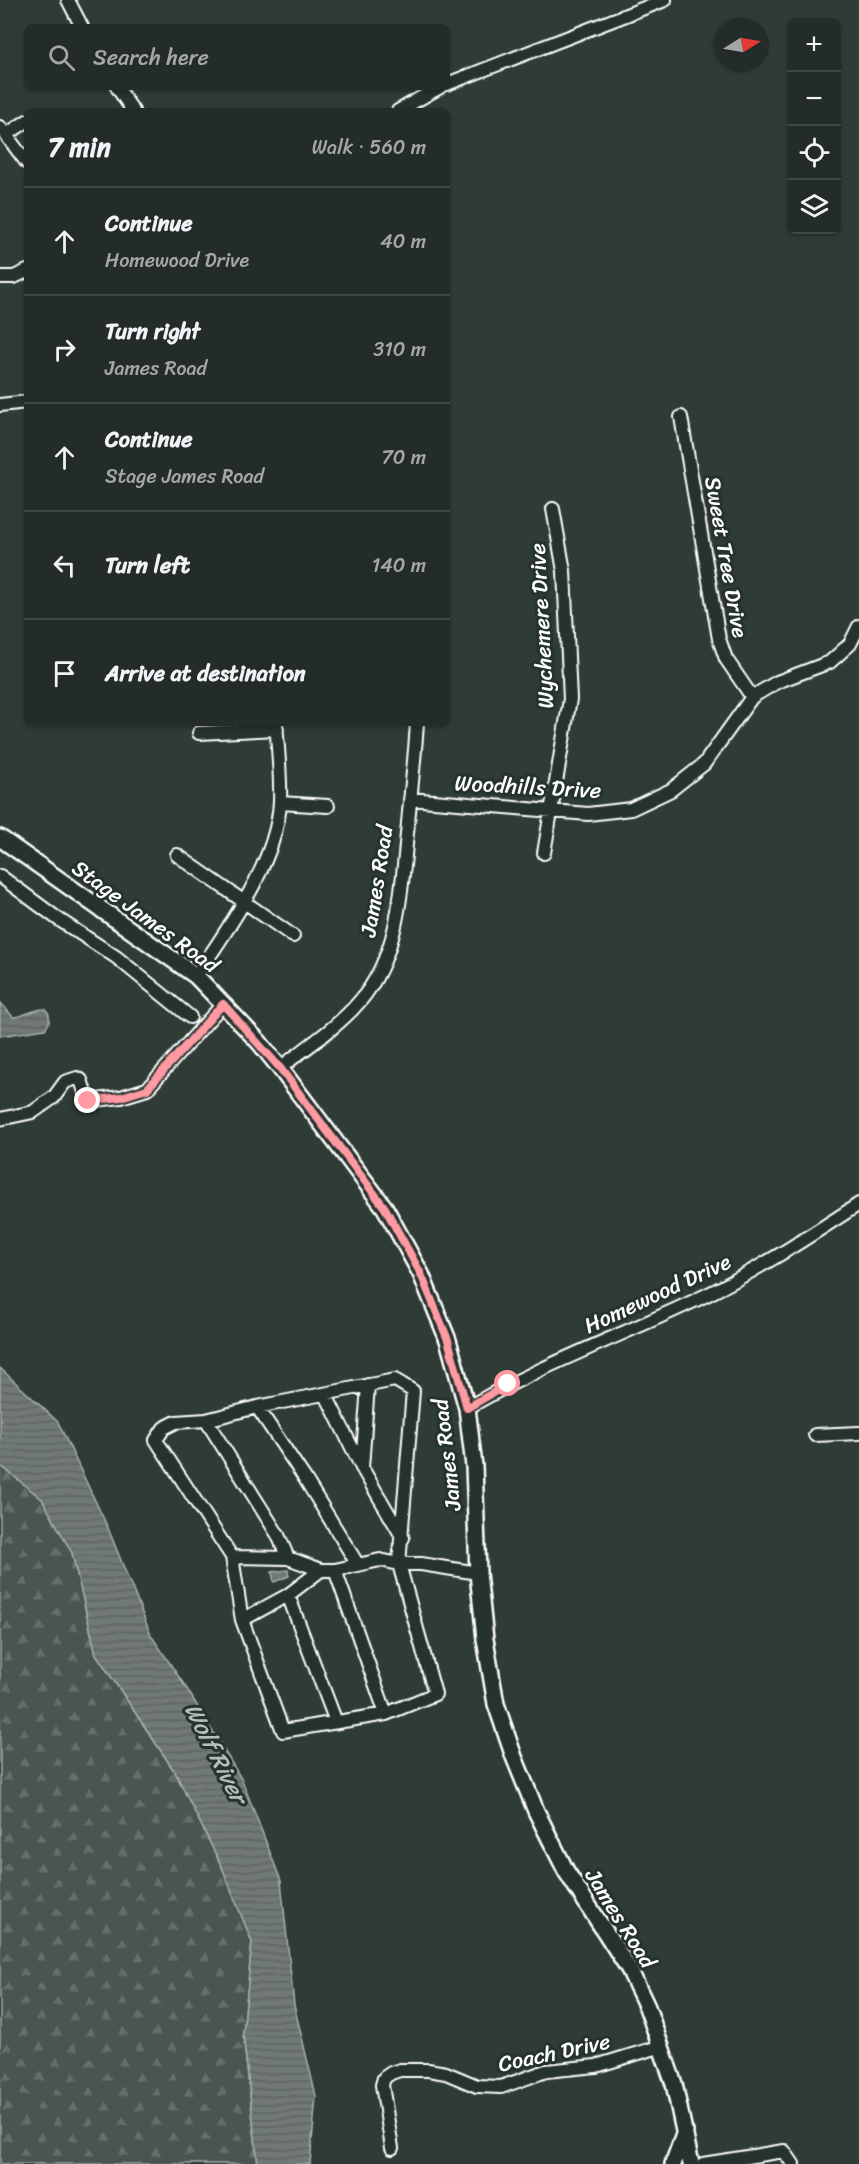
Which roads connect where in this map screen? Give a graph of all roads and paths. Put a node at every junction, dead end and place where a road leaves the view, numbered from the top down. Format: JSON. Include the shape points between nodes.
{"nodes":[{"id":1,"x":68,"y":0,"type":"edge"},
{"id":2,"x":665,"y":0,"type":"edge"},
{"id":3,"x":80,"y":24,"type":"edge"},
{"id":4,"x":450,"y":83,"type":"edge"},
{"id":5,"x":119,"y":90,"type":"edge"},
{"id":6,"x":435,"y":90,"type":"edge"},
{"id":7,"x":131,"y":108,"type":"edge"},
{"id":8,"x":403,"y":108,"type":"edge"},
{"id":9,"x":24,"y":122,"type":"edge"},
{"id":10,"x":3,"y":131,"type":"edge"},
{"id":11,"x":24,"y":159,"type":"edge"},
{"id":12,"x":24,"y":272,"type":"edge"},
{"id":13,"x":0,"y":277,"type":"edge"},
{"id":14,"x":24,"y":402,"type":"edge"},
{"id":15,"x":0,"y":405,"type":"edge"},
{"id":16,"x":681,"y":417,"type":"dead end"},
{"id":17,"x":553,"y":509,"type":"dead end"},
{"id":18,"x":859,"y":626,"type":"edge"},
{"id":19,"x":752,"y":697,"type":"junction"},
{"id":20,"x":276,"y":726,"type":"edge"},
{"id":21,"x":417,"y":726,"type":"edge"},
{"id":22,"x":199,"y":733,"type":"dead end"},
{"id":23,"x":410,"y":799,"type":"junction"},
{"id":24,"x":280,"y":803,"type":"junction"},
{"id":25,"x":328,"y":806,"type":"dead end"},
{"id":26,"x":550,"y":812,"type":"junction"},
{"id":27,"x":0,"y":838,"type":"edge"},
{"id":28,"x":544,"y":853,"type":"dead end"},
{"id":29,"x":177,"y":855,"type":"dead end"},
{"id":30,"x":0,"y":876,"type":"edge"},
{"id":31,"x":245,"y":903,"type":"junction"},
{"id":32,"x":292,"y":936,"type":"dead end"},
{"id":33,"x":196,"y":976,"type":"junction"},
{"id":34,"x":223,"y":1004,"type":"junction"},
{"id":35,"x":190,"y":1017,"type":"dead end"},
{"id":36,"x":280,"y":1068,"type":"junction"},
{"id":37,"x":0,"y":1119,"type":"edge"},
{"id":38,"x":859,"y":1204,"type":"edge"},
{"id":39,"x":368,"y":1385,"type":"junction"},
{"id":40,"x":326,"y":1395,"type":"junction"},
{"id":41,"x":256,"y":1407,"type":"junction"},
{"id":42,"x":467,"y":1408,"type":"junction"},
{"id":43,"x":206,"y":1420,"type":"junction"},
{"id":44,"x":859,"y":1433,"type":"edge"},
{"id":45,"x":815,"y":1435,"type":"dead end"},
{"id":46,"x":362,"y":1468,"type":"junction"},
{"id":47,"x":403,"y":1538,"type":"junction"},
{"id":48,"x":232,"y":1557,"type":"junction"},
{"id":49,"x":288,"y":1558,"type":"junction"},
{"id":50,"x":399,"y":1564,"type":"junction"},
{"id":51,"x":358,"y":1565,"type":"junction"},
{"id":52,"x":321,"y":1570,"type":"junction"},
{"id":53,"x":335,"y":1570,"type":"junction"},
{"id":54,"x":478,"y":1573,"type":"junction"},
{"id":55,"x":288,"y":1595,"type":"junction"},
{"id":56,"x":242,"y":1620,"type":"junction"},
{"id":57,"x":386,"y":1714,"type":"junction"},
{"id":58,"x":336,"y":1722,"type":"junction"},
{"id":59,"x":662,"y":2046,"type":"junction"},
{"id":60,"x":685,"y":2132,"type":"junction"},
{"id":61,"x":392,"y":2148,"type":"dead end"},
{"id":62,"x":673,"y":2164,"type":"edge"},
{"id":63,"x":691,"y":2164,"type":"edge"},
{"id":64,"x":703,"y":2164,"type":"edge"},
{"id":65,"x":793,"y":2164,"type":"edge"}],
"edges":[{"from":1,"to":3,"type":"street"},
{"from":2,"to":4,"type":"street"},
{"from":5,"to":7,"type":"street"},
{"from":6,"to":8,"type":"street"},
{"from":9,"to":10,"type":"street"},
{"from":10,"to":11,"type":"street"},
{"from":12,"to":13,"type":"street"},
{"from":14,"to":15,"type":"street"},
{"from":16,"to":19,"type":"street","name":"Sweet Tree Drive","via":[[719,639],[726,659]]},
{"from":17,"to":26,"type":"street","name":"Wychemere Drive","via":[[564,571],[570,699]]},
{"from":18,"to":19,"type":"street","name":"Woodhills Drive","via":[[850,644],[830,662],[777,682]]},
{"from":19,"to":26,"type":"street","name":"Woodhills Drive","via":[[704,764],[671,790],[631,809],[588,814]]},
{"from":20,"to":22,"type":"street"},
{"from":20,"to":24,"type":"street"},
{"from":21,"to":23,"type":"street","name":"James Road"},
{"from":23,"to":26,"type":"street","name":"Woodhills Drive"},
{"from":23,"to":36,"type":"street","name":"James Road","via":[[398,908],[380,970],[352,1009]]},
{"from":24,"to":25,"type":"street"},
{"from":24,"to":31,"type":"street","via":[[272,840]]},
{"from":26,"to":28,"type":"street","name":"Wychemere Drive"},
{"from":27,"to":33,"type":"main road","name":"Stage James Road"},
{"from":29,"to":31,"type":"street"},
{"from":30,"to":35,"type":"street","via":[[116,957]]},
{"from":31,"to":32,"type":"street"},
{"from":31,"to":33,"type":"street"},
{"from":33,"to":34,"type":"main road","name":"Stage James Road"},
{"from":34,"to":36,"type":"main road","name":"Stage James Road"},
{"from":34,"to":37,"type":"street","via":[[147,1089],[88,1101],[77,1078],[65,1082],[54,1097],[33,1112]]},
{"from":36,"to":42,"type":"main road","name":"James Road","via":[[385,1208],[421,1274],[448,1340]]},
{"from":38,"to":42,"type":"street","name":"Homewood Drive","via":[[777,1257],[696,1301],[508,1384]]},
{"from":39,"to":40,"type":"street"},
{"from":39,"to":46,"type":"street"},
{"from":39,"to":47,"type":"street","via":[[395,1380],[413,1391]]},
{"from":40,"to":41,"type":"street"},
{"from":40,"to":46,"type":"street"},
{"from":41,"to":43,"type":"street"},
{"from":41,"to":51,"type":"street"},
{"from":42,"to":54,"type":"main road","name":"James Road","via":[[474,1466]]},
{"from":43,"to":48,"type":"street","via":[[176,1422],[164,1428],[156,1440]]},
{"from":43,"to":49,"type":"street","via":[[278,1535]]},
{"from":44,"to":45,"type":"street"},
{"from":46,"to":47,"type":"street"},
{"from":47,"to":50,"type":"street"},
{"from":48,"to":49,"type":"street"},
{"from":48,"to":56,"type":"street"},
{"from":49,"to":52,"type":"street"},
{"from":50,"to":51,"type":"street","via":[[380,1560]]},
{"from":50,"to":54,"type":"street"},
{"from":50,"to":57,"type":"street","via":[[435,1694]]},
{"from":51,"to":53,"type":"street"},
{"from":52,"to":53,"type":"street"},
{"from":52,"to":55,"type":"street"},
{"from":53,"to":57,"type":"street"},
{"from":54,"to":59,"type":"main road","name":"James Road","via":[[496,1704],[514,1757],[567,1871],[629,1969]]},
{"from":55,"to":56,"type":"street"},
{"from":55,"to":58,"type":"street"},
{"from":56,"to":58,"type":"street","via":[[283,1731]]},
{"from":57,"to":58,"type":"street"},
{"from":59,"to":60,"type":"main road","name":"James Road"},
{"from":59,"to":61,"type":"street","name":"Coach Drive","via":[[596,2066],[546,2071],[501,2087],[477,2086],[428,2070],[391,2073],[382,2085]]},
{"from":60,"to":62,"type":"main road"},
{"from":60,"to":63,"type":"main road","name":"James Road"},
{"from":64,"to":65,"type":"street","via":[[784,2151]]}]}
